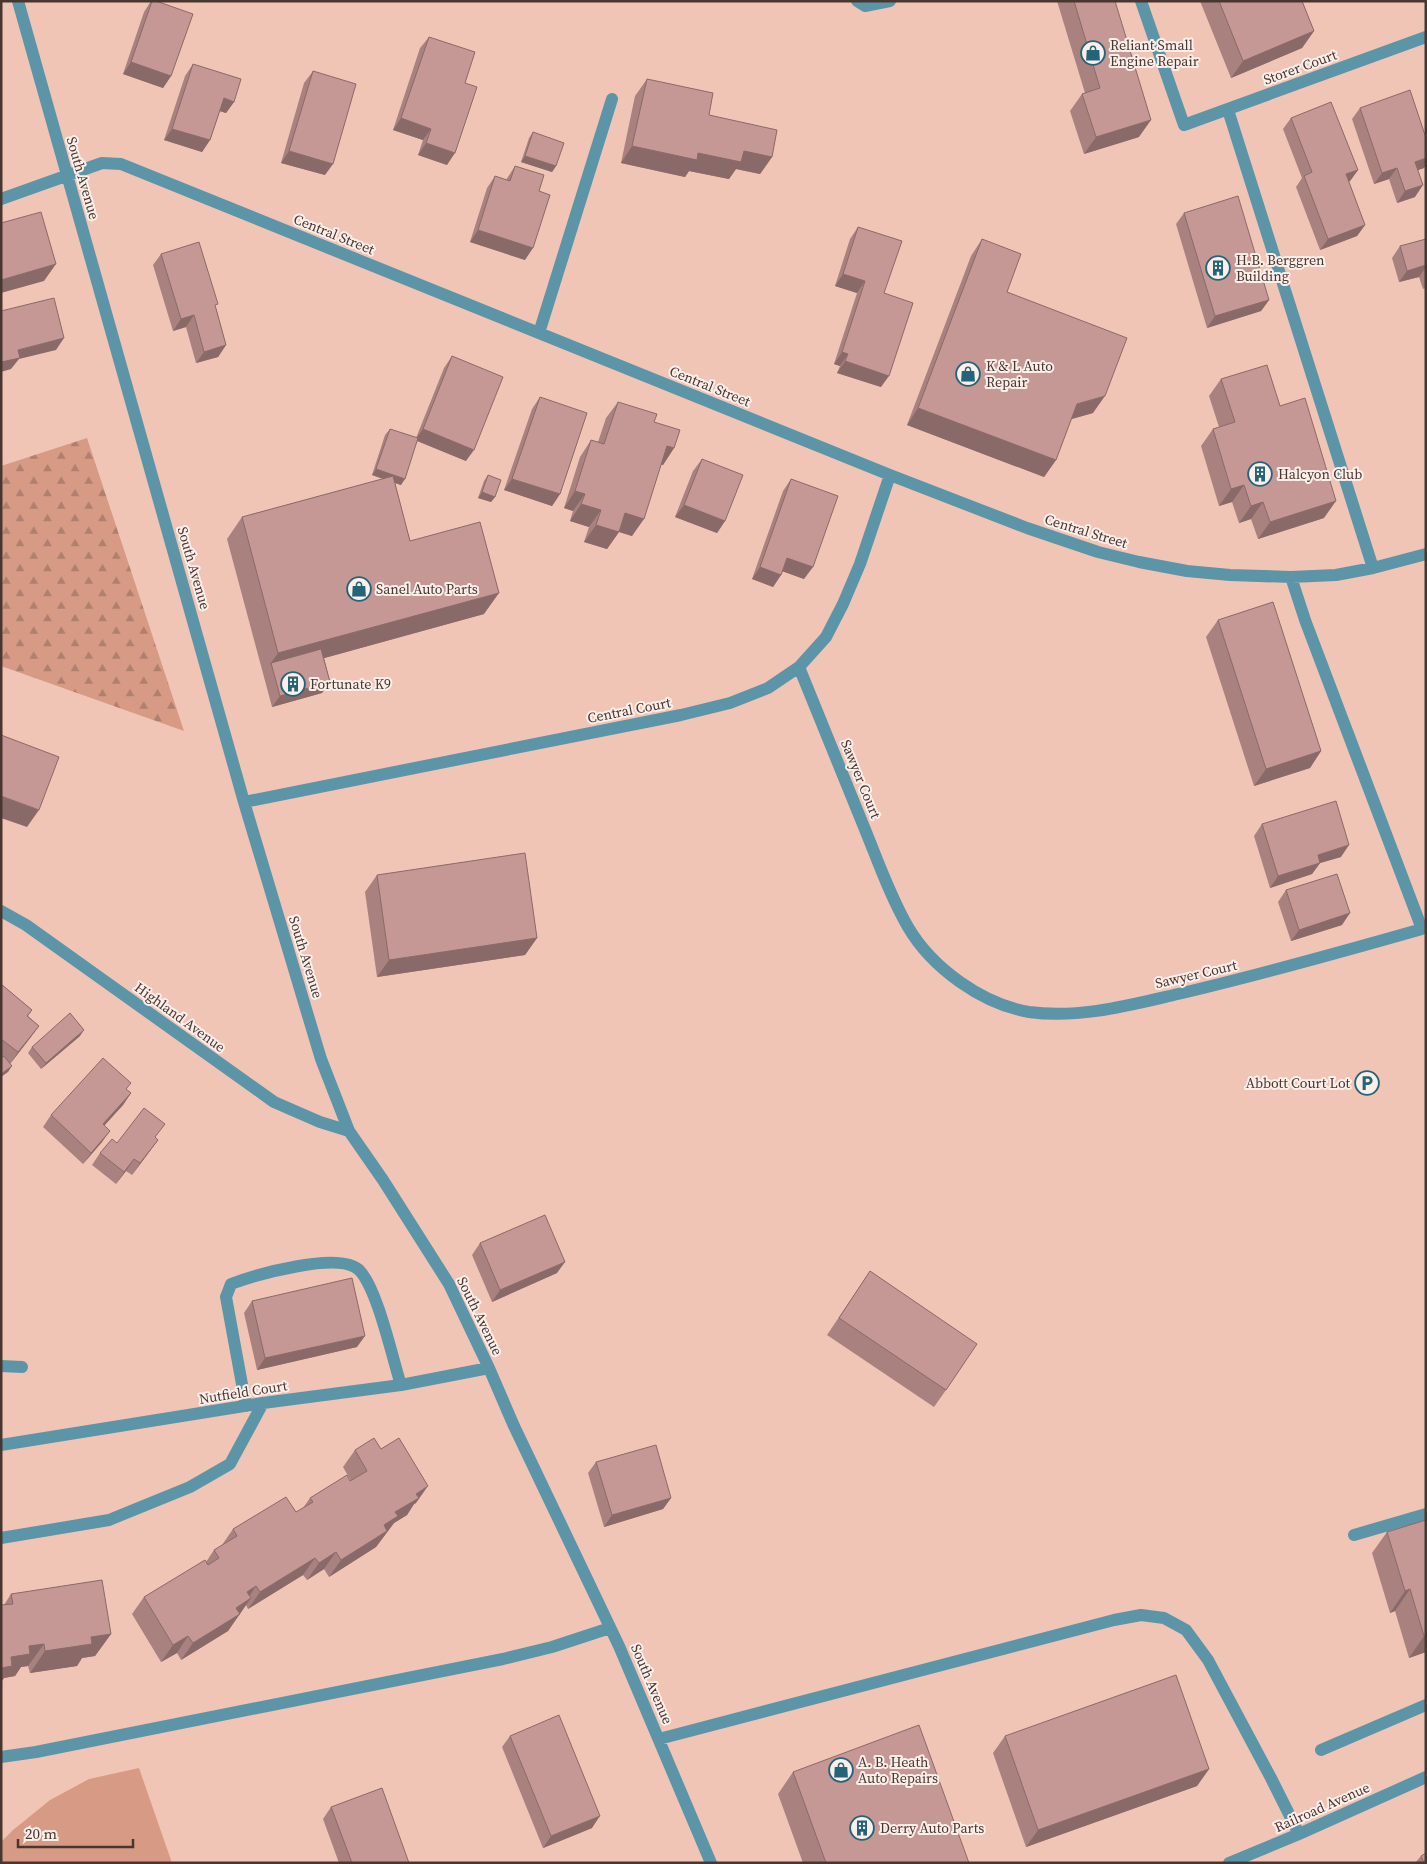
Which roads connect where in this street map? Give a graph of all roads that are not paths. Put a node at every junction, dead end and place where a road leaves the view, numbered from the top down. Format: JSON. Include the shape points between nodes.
{"nodes":[{"id":1,"x":18,"y":1,"type":"edge"},
{"id":2,"x":857,"y":1,"type":"edge"},
{"id":3,"x":890,"y":1,"type":"edge"},
{"id":4,"x":1141,"y":1,"type":"edge"},
{"id":5,"x":1426,"y":36,"type":"edge"},
{"id":6,"x":612,"y":98,"type":"dead end"},
{"id":7,"x":1228,"y":110,"type":"junction"},
{"id":8,"x":66,"y":175,"type":"junction"},
{"id":9,"x":1,"y":199,"type":"edge"},
{"id":10,"x":539,"y":333,"type":"junction"},
{"id":11,"x":890,"y":475,"type":"junction"},
{"id":12,"x":1426,"y":554,"type":"edge"},
{"id":13,"x":1372,"y":568,"type":"junction"},
{"id":14,"x":1291,"y":577,"type":"junction"},
{"id":15,"x":799,"y":668,"type":"junction"},
{"id":16,"x":244,"y":802,"type":"junction"},
{"id":17,"x":1,"y":911,"type":"edge"},
{"id":18,"x":1424,"y":934,"type":"edge"},
{"id":19,"x":349,"y":1131,"type":"junction"},
{"id":20,"x":1,"y":1366,"type":"edge"},
{"id":21,"x":22,"y":1367,"type":"dead end"},
{"id":22,"x":489,"y":1368,"type":"junction"},
{"id":23,"x":401,"y":1385,"type":"junction"},
{"id":24,"x":263,"y":1403,"type":"junction"},
{"id":25,"x":246,"y":1406,"type":"junction"},
{"id":26,"x":1,"y":1445,"type":"edge"},
{"id":27,"x":1426,"y":1514,"type":"edge"},
{"id":28,"x":1354,"y":1535,"type":"dead end"},
{"id":29,"x":1,"y":1538,"type":"edge"},
{"id":30,"x":610,"y":1628,"type":"junction"},
{"id":31,"x":1426,"y":1705,"type":"edge"},
{"id":32,"x":659,"y":1739,"type":"junction"},
{"id":33,"x":1321,"y":1750,"type":"dead end"},
{"id":34,"x":1,"y":1757,"type":"edge"},
{"id":35,"x":1426,"y":1777,"type":"edge"},
{"id":36,"x":1299,"y":1834,"type":"junction"},
{"id":37,"x":711,"y":1863,"type":"edge"},
{"id":38,"x":1229,"y":1863,"type":"edge"}],
"edges":[{"from":1,"to":8,"type":"street","name":"South Avenue"},
{"from":2,"to":3,"type":"street","via":[[865,6]]},
{"from":4,"to":7,"type":"street","name":"Storer Court","via":[[1184,125]]},
{"from":5,"to":7,"type":"street","name":"Storer Court"},
{"from":6,"to":10,"type":"street"},
{"from":7,"to":13,"type":"street"},
{"from":8,"to":9,"type":"street","name":"Central Street"},
{"from":8,"to":10,"type":"street","name":"Central Street","via":[[102,163],[121,164]]},
{"from":8,"to":16,"type":"street","name":"South Avenue"},
{"from":10,"to":11,"type":"street","name":"Central Street"},
{"from":11,"to":14,"type":"street","name":"Central Street","via":[[1098,552],[1187,571]]},
{"from":11,"to":15,"type":"street","name":"Central Court","via":[[843,604],[826,637]]},
{"from":12,"to":13,"type":"street","name":"Central Street"},
{"from":13,"to":14,"type":"street","name":"Central Street","via":[[1336,575]]},
{"from":14,"to":18,"type":"street","name":"Sawyer Court"},
{"from":15,"to":16,"type":"street","name":"Central Court","via":[[768,688],[730,703],[681,716]]},
{"from":15,"to":18,"type":"street","name":"Sawyer Court","via":[[908,928],[935,963],[966,987],[997,1002],[1028,1012],[1110,1010]]},
{"from":16,"to":19,"type":"street","name":"South Avenue","via":[[321,1059]]},
{"from":17,"to":19,"type":"street","name":"Highland Avenue","via":[[26,925],[274,1102]]},
{"from":19,"to":22,"type":"street","name":"South Avenue","via":[[449,1284]]},
{"from":20,"to":21,"type":"street"},
{"from":22,"to":23,"type":"street","name":"Nutfield Court"},
{"from":22,"to":30,"type":"street","name":"South Avenue"},
{"from":23,"to":24,"type":"street","name":"Nutfield Court"},
{"from":23,"to":25,"type":"street","via":[[374,1294],[359,1270],[345,1263],[323,1262],[259,1274],[231,1284],[226,1297]]},
{"from":24,"to":25,"type":"street","name":"Nutfield Court"},
{"from":24,"to":29,"type":"street","via":[[230,1464],[190,1487],[110,1520]]},
{"from":25,"to":26,"type":"street","name":"Nutfield Court"},
{"from":27,"to":28,"type":"street"},
{"from":30,"to":32,"type":"street","name":"South Avenue"},
{"from":30,"to":34,"type":"street","via":[[503,1659]]},
{"from":31,"to":33,"type":"street"},
{"from":32,"to":36,"type":"street","via":[[1114,1620],[1141,1615],[1164,1618],[1186,1630],[1208,1660]]},
{"from":32,"to":37,"type":"street","name":"South Avenue"},
{"from":35,"to":36,"type":"street","name":"Railroad Avenue"},
{"from":36,"to":38,"type":"street","name":"Railroad Avenue"}]}
